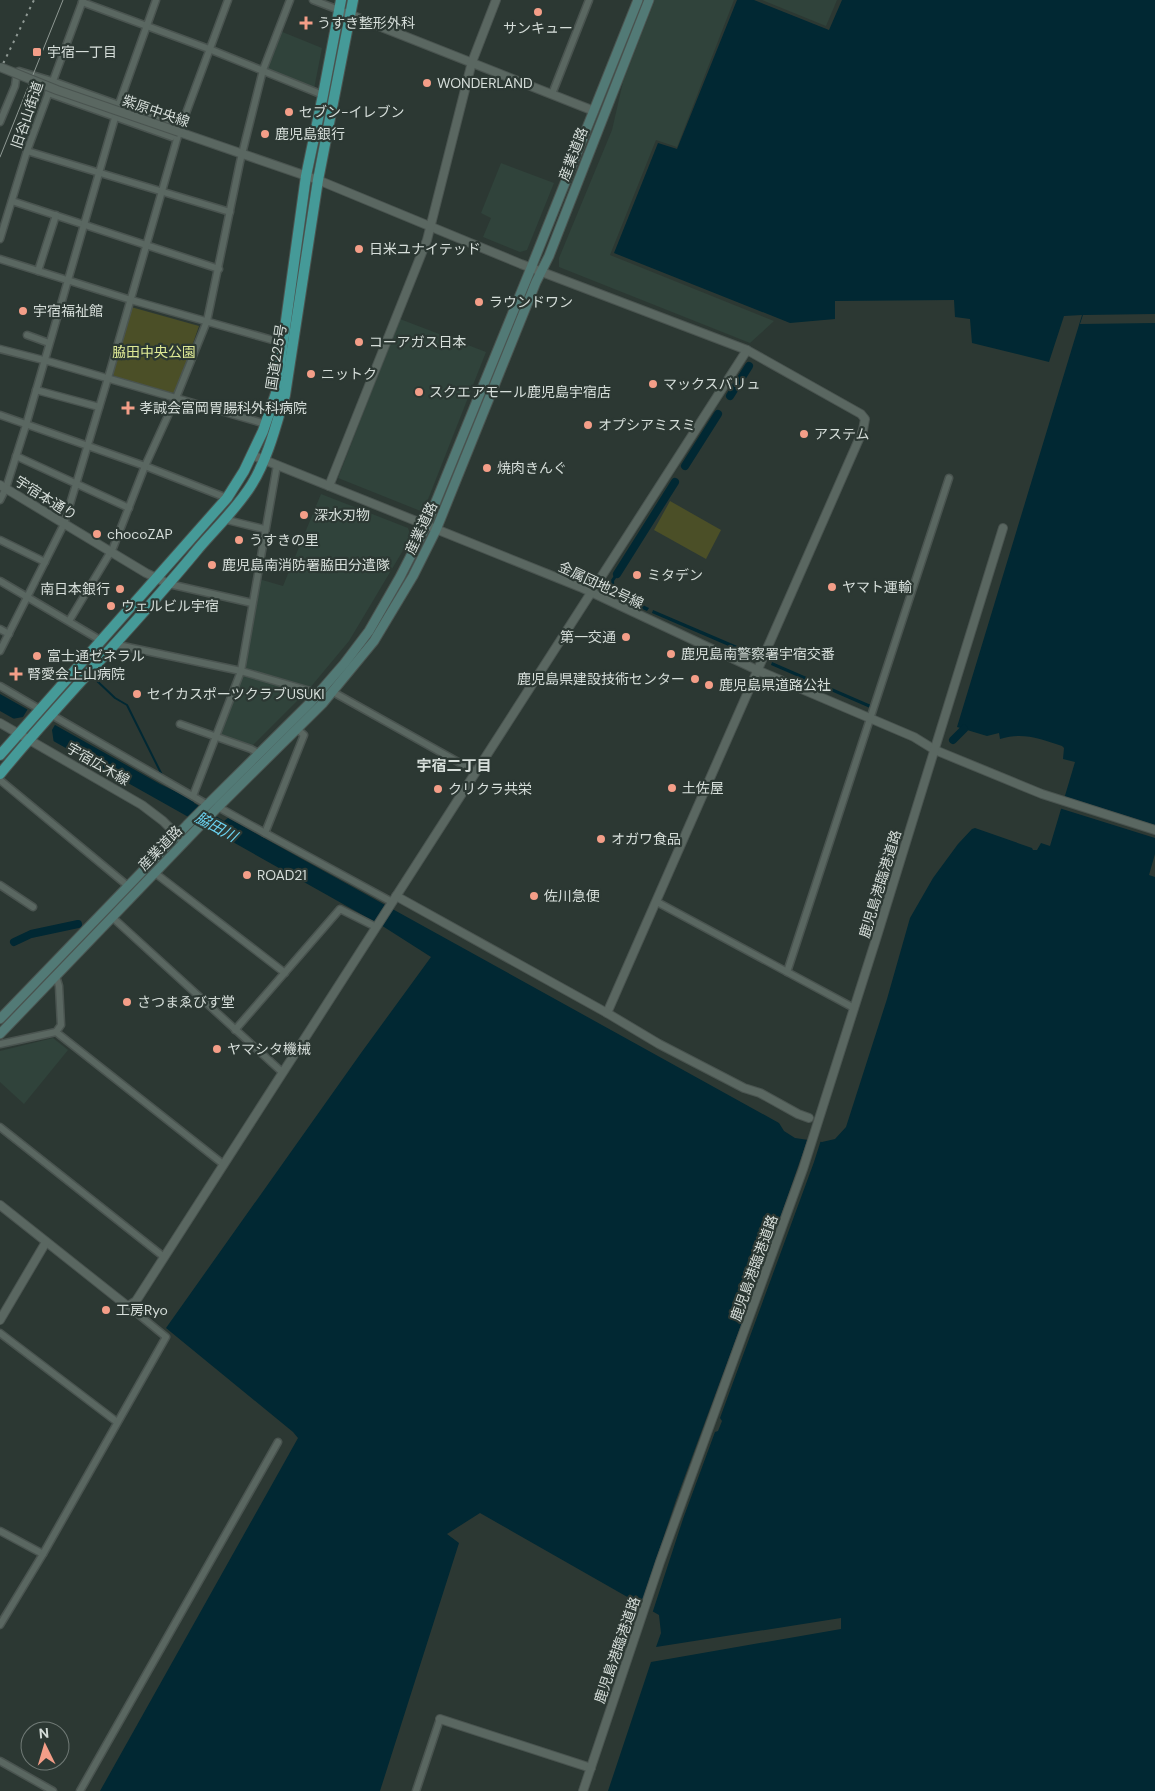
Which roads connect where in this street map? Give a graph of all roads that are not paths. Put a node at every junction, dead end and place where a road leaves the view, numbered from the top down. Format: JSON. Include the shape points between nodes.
{"nodes":[{"id":1,"x":156,"y":0,"type":"edge"},
{"id":2,"x":228,"y":0,"type":"edge"},
{"id":3,"x":290,"y":0,"type":"edge"},
{"id":4,"x":313,"y":0,"type":"edge"},
{"id":5,"x":353,"y":0,"type":"edge"},
{"id":6,"x":496,"y":0,"type":"edge"},
{"id":7,"x":589,"y":0,"type":"edge"},
{"id":8,"x":638,"y":0,"type":"edge"},
{"id":9,"x":649,"y":0,"type":"edge"},
{"id":10,"x":83,"y":1,"type":"edge"},
{"id":11,"x":340,"y":5,"type":"edge"},
{"id":12,"x":350,"y":14,"type":"junction"},
{"id":13,"x":147,"y":27,"type":"junction"},
{"id":14,"x":209,"y":49,"type":"junction"},
{"id":15,"x":472,"y":62,"type":"junction"},
{"id":16,"x":0,"y":67,"type":"edge"},
{"id":17,"x":263,"y":70,"type":"junction"},
{"id":18,"x":52,"y":81,"type":"junction"},
{"id":19,"x":48,"y":93,"type":"junction"},
{"id":20,"x":552,"y":94,"type":"junction"},
{"id":21,"x":323,"y":95,"type":"junction"},
{"id":22,"x":119,"y":104,"type":"junction"},
{"id":23,"x":594,"y":111,"type":"junction"},
{"id":24,"x":116,"y":116,"type":"junction"},
{"id":25,"x":0,"y":122,"type":"edge"},
{"id":26,"x":179,"y":132,"type":"junction"},
{"id":27,"x":28,"y":151,"type":"junction"},
{"id":28,"x":242,"y":154,"type":"junction"},
{"id":29,"x":99,"y":173,"type":"junction"},
{"id":30,"x":306,"y":176,"type":"junction"},
{"id":31,"x":318,"y":180,"type":"junction"},
{"id":32,"x":162,"y":192,"type":"junction"},
{"id":33,"x":12,"y":201,"type":"junction"},
{"id":34,"x":230,"y":212,"type":"junction"},
{"id":35,"x":56,"y":215,"type":"junction"},
{"id":36,"x":84,"y":224,"type":"junction"},
{"id":37,"x":431,"y":226,"type":"junction"},
{"id":38,"x":0,"y":239,"type":"edge"},
{"id":39,"x":146,"y":245,"type":"junction"},
{"id":40,"x":0,"y":259,"type":"edge"},
{"id":41,"x":531,"y":268,"type":"junction"},
{"id":42,"x":219,"y":269,"type":"junction"},
{"id":43,"x":38,"y":272,"type":"junction"},
{"id":44,"x":541,"y":272,"type":"junction"},
{"id":45,"x":67,"y":281,"type":"junction"},
{"id":46,"x":131,"y":300,"type":"junction"},
{"id":47,"x":207,"y":321,"type":"junction"},
{"id":48,"x":27,"y":335,"type":"dead end"},
{"id":49,"x":49,"y":343,"type":"junction"},
{"id":50,"x":283,"y":343,"type":"junction"},
{"id":51,"x":0,"y":350,"type":"edge"},
{"id":52,"x":747,"y":350,"type":"junction"},
{"id":53,"x":44,"y":360,"type":"junction"},
{"id":54,"x":108,"y":378,"type":"junction"},
{"id":55,"x":36,"y":390,"type":"junction"},
{"id":56,"x":176,"y":398,"type":"junction"},
{"id":57,"x":100,"y":407,"type":"junction"},
{"id":58,"x":0,"y":415,"type":"edge"},
{"id":59,"x":266,"y":424,"type":"junction"},
{"id":60,"x":26,"y":425,"type":"junction"},
{"id":61,"x":88,"y":445,"type":"junction"},
{"id":62,"x":16,"y":456,"type":"junction"},
{"id":63,"x":252,"y":456,"type":"junction"},
{"id":64,"x":263,"y":460,"type":"junction"},
{"id":65,"x":277,"y":465,"type":"junction"},
{"id":66,"x":145,"y":466,"type":"junction"},
{"id":67,"x":949,"y":478,"type":"dead end"},
{"id":68,"x":76,"y":484,"type":"junction"},
{"id":69,"x":329,"y":486,"type":"junction"},
{"id":70,"x":3,"y":487,"type":"edge"},
{"id":71,"x":227,"y":498,"type":"junction"},
{"id":72,"x":0,"y":500,"type":"edge"},
{"id":73,"x":129,"y":508,"type":"junction"},
{"id":74,"x":223,"y":519,"type":"junction"},
{"id":75,"x":64,"y":524,"type":"junction"},
{"id":76,"x":426,"y":526,"type":"junction"},
{"id":77,"x":264,"y":528,"type":"junction"},
{"id":78,"x":1003,"y":528,"type":"dead end"},
{"id":79,"x":436,"y":530,"type":"junction"},
{"id":80,"x":0,"y":540,"type":"edge"},
{"id":81,"x":111,"y":552,"type":"junction"},
{"id":82,"x":45,"y":562,"type":"junction"},
{"id":83,"x":158,"y":578,"type":"junction"},
{"id":84,"x":0,"y":581,"type":"edge"},
{"id":85,"x":169,"y":584,"type":"junction"},
{"id":86,"x":590,"y":594,"type":"junction"},
{"id":87,"x":28,"y":597,"type":"junction"},
{"id":88,"x":252,"y":603,"type":"junction"},
{"id":89,"x":68,"y":621,"type":"junction"},
{"id":90,"x":0,"y":629,"type":"edge"},
{"id":91,"x":9,"y":634,"type":"junction"},
{"id":92,"x":100,"y":640,"type":"junction"},
{"id":93,"x":114,"y":644,"type":"junction"},
{"id":94,"x":0,"y":652,"type":"edge"},
{"id":95,"x":757,"y":670,"type":"junction"},
{"id":96,"x":241,"y":671,"type":"junction"},
{"id":97,"x":0,"y":686,"type":"edge"},
{"id":98,"x":333,"y":692,"type":"junction"},
{"id":99,"x":317,"y":695,"type":"junction"},
{"id":100,"x":44,"y":713,"type":"junction"},
{"id":101,"x":871,"y":718,"type":"junction"},
{"id":102,"x":0,"y":722,"type":"edge"},
{"id":103,"x":180,"y":724,"type":"dead end"},
{"id":104,"x":297,"y":729,"type":"junction"},
{"id":105,"x":27,"y":733,"type":"junction"},
{"id":106,"x":216,"y":737,"type":"junction"},
{"id":107,"x":936,"y":750,"type":"junction"},
{"id":108,"x":258,"y":753,"type":"junction"},
{"id":109,"x":0,"y":755,"type":"edge"},
{"id":110,"x":476,"y":772,"type":"junction"},
{"id":111,"x":0,"y":774,"type":"edge"},
{"id":112,"x":0,"y":780,"type":"edge"},
{"id":113,"x":193,"y":796,"type":"junction"},
{"id":114,"x":213,"y":808,"type":"junction"},
{"id":115,"x":1155,"y":830,"type":"edge"},
{"id":116,"x":265,"y":832,"type":"junction"},
{"id":117,"x":177,"y":836,"type":"junction"},
{"id":118,"x":184,"y":842,"type":"junction"},
{"id":119,"x":155,"y":873,"type":"junction"},
{"id":120,"x":0,"y":885,"type":"edge"},
{"id":121,"x":128,"y":886,"type":"junction"},
{"id":122,"x":393,"y":901,"type":"junction"},
{"id":123,"x":657,"y":902,"type":"junction"},
{"id":124,"x":33,"y":907,"type":"dead end"},
{"id":125,"x":112,"y":917,"type":"junction"},
{"id":126,"x":377,"y":926,"type":"junction"},
{"id":127,"x":787,"y":972,"type":"junction"},
{"id":128,"x":285,"y":973,"type":"junction"},
{"id":129,"x":56,"y":976,"type":"junction"},
{"id":130,"x":854,"y":1008,"type":"junction"},
{"id":131,"x":607,"y":1013,"type":"junction"},
{"id":132,"x":0,"y":1019,"type":"edge"},
{"id":133,"x":235,"y":1030,"type":"junction"},
{"id":134,"x":56,"y":1032,"type":"junction"},
{"id":135,"x":0,"y":1034,"type":"edge"},
{"id":136,"x":0,"y":1044,"type":"edge"},
{"id":137,"x":282,"y":1072,"type":"junction"},
{"id":138,"x":809,"y":1118,"type":"dead end"},
{"id":139,"x":0,"y":1127,"type":"edge"},
{"id":140,"x":223,"y":1164,"type":"junction"},
{"id":141,"x":0,"y":1205,"type":"edge"},
{"id":142,"x":46,"y":1242,"type":"junction"},
{"id":143,"x":164,"y":1256,"type":"junction"},
{"id":144,"x":130,"y":1305,"type":"junction"},
{"id":145,"x":0,"y":1320,"type":"edge"},
{"id":146,"x":0,"y":1333,"type":"edge"},
{"id":147,"x":117,"y":1422,"type":"junction"},
{"id":148,"x":278,"y":1442,"type":"dead end"},
{"id":149,"x":0,"y":1531,"type":"edge"},
{"id":150,"x":42,"y":1554,"type":"junction"},
{"id":151,"x":0,"y":1625,"type":"edge"},
{"id":152,"x":440,"y":1719,"type":"joint"},
{"id":153,"x":0,"y":1761,"type":"edge"},
{"id":154,"x":591,"y":1768,"type":"junction"},
{"id":155,"x":53,"y":1791,"type":"edge"},
{"id":156,"x":80,"y":1791,"type":"edge"},
{"id":157,"x":416,"y":1791,"type":"edge"},
{"id":158,"x":584,"y":1791,"type":"edge"}],
"edges":[{"from":1,"to":13,"type":"street"},
{"from":2,"to":14,"type":"street"},
{"from":3,"to":17,"type":"street"},
{"from":4,"to":11,"type":"street"},
{"from":5,"to":12,"type":"highway","name":"国道225号"},
{"from":6,"to":15,"type":"street"},
{"from":7,"to":20,"type":"street"},
{"from":8,"to":23,"type":"main road","name":"産業道路"},
{"from":9,"to":44,"type":"main road","name":"産業道路"},
{"from":10,"to":13,"type":"street"},
{"from":10,"to":18,"type":"street","name":"旧谷山街道"},
{"from":11,"to":12,"type":"street"},
{"from":11,"to":21,"type":"highway","name":"国道225号"},
{"from":12,"to":15,"type":"street"},
{"from":12,"to":31,"type":"highway","name":"国道225号"},
{"from":13,"to":14,"type":"street"},
{"from":13,"to":22,"type":"street"},
{"from":14,"to":17,"type":"street"},
{"from":14,"to":26,"type":"street"},
{"from":15,"to":20,"type":"street"},
{"from":15,"to":37,"type":"street"},
{"from":16,"to":26,"type":"street","name":"紫原中央線","bridge":true},
{"from":17,"to":21,"type":"street"},
{"from":17,"to":28,"type":"street"},
{"from":18,"to":19,"type":"street","name":"旧谷山街道"},
{"from":18,"to":22,"type":"street"},
{"from":18,"to":25,"type":"street","via":[[17,72],[15,86]]},
{"from":19,"to":24,"type":"street"},
{"from":19,"to":27,"type":"street","name":"旧谷山街道"},
{"from":20,"to":23,"type":"street"},
{"from":21,"to":30,"type":"highway","name":"国道225号"},
{"from":22,"to":24,"type":"street"},
{"from":22,"to":26,"type":"street","via":[[176,125]]},
{"from":23,"to":41,"type":"main road","name":"産業道路"},
{"from":24,"to":26,"type":"street","via":[[172,137]]},
{"from":24,"to":29,"type":"street"},
{"from":26,"to":28,"type":"street","name":"紫原中央線"},
{"from":26,"to":32,"type":"street"},
{"from":27,"to":29,"type":"street"},
{"from":27,"to":33,"type":"street","name":"旧谷山街道"},
{"from":28,"to":30,"type":"street","name":"紫原中央線"},
{"from":28,"to":34,"type":"street"},
{"from":29,"to":32,"type":"street"},
{"from":29,"to":36,"type":"street"},
{"from":30,"to":31,"type":"street","name":"紫原中央線"},
{"from":30,"to":50,"type":"highway","name":"国道225号"},
{"from":31,"to":37,"type":"street","name":"紫原中央線"},
{"from":31,"to":64,"type":"highway","name":"国道225号","via":[[285,395]]},
{"from":32,"to":34,"type":"street"},
{"from":32,"to":39,"type":"street"},
{"from":33,"to":35,"type":"street"},
{"from":33,"to":38,"type":"street","name":"旧谷山街道"},
{"from":34,"to":42,"type":"street"},
{"from":35,"to":36,"type":"street"},
{"from":35,"to":43,"type":"street"},
{"from":36,"to":39,"type":"street"},
{"from":36,"to":45,"type":"street"},
{"from":37,"to":41,"type":"street","name":"紫原中央線"},
{"from":37,"to":69,"type":"street"},
{"from":39,"to":42,"type":"street"},
{"from":39,"to":46,"type":"street"},
{"from":40,"to":43,"type":"street"},
{"from":41,"to":44,"type":"street","name":"紫原中央線"},
{"from":41,"to":76,"type":"main road","name":"産業道路"},
{"from":42,"to":47,"type":"street"},
{"from":43,"to":45,"type":"street"},
{"from":44,"to":52,"type":"street","name":"紫原中央線"},
{"from":44,"to":79,"type":"main road","name":"産業道路"},
{"from":45,"to":46,"type":"street"},
{"from":45,"to":49,"type":"street"},
{"from":46,"to":47,"type":"street"},
{"from":46,"to":54,"type":"street"},
{"from":47,"to":50,"type":"street"},
{"from":47,"to":56,"type":"street"},
{"from":48,"to":49,"type":"street"},
{"from":49,"to":53,"type":"street"},
{"from":50,"to":59,"type":"highway","name":"国道225号","via":[[276,393]]},
{"from":51,"to":53,"type":"street"},
{"from":52,"to":86,"type":"street"},
{"from":52,"to":95,"type":"street","name":"紫原中央線","via":[[865,419],[863,430]]},
{"from":53,"to":54,"type":"street"},
{"from":53,"to":55,"type":"street"},
{"from":54,"to":56,"type":"street"},
{"from":54,"to":57,"type":"street"},
{"from":55,"to":57,"type":"street"},
{"from":55,"to":60,"type":"street"},
{"from":56,"to":59,"type":"street"},
{"from":56,"to":66,"type":"street"},
{"from":57,"to":61,"type":"street"},
{"from":58,"to":60,"type":"street"},
{"from":59,"to":63,"type":"highway","name":"国道225号"},
{"from":60,"to":61,"type":"street"},
{"from":60,"to":62,"type":"street"},
{"from":61,"to":66,"type":"street"},
{"from":61,"to":68,"type":"street"},
{"from":62,"to":68,"type":"street"},
{"from":62,"to":70,"type":"street"},
{"from":63,"to":64,"type":"street","name":"金属団地2号線"},
{"from":63,"to":71,"type":"highway","name":"国道225号"},
{"from":64,"to":65,"type":"street","name":"金属団地2号線"},
{"from":64,"to":74,"type":"highway","name":"国道225号","via":[[252,483]]},
{"from":65,"to":69,"type":"street","name":"金属団地2号線"},
{"from":65,"to":77,"type":"street"},
{"from":66,"to":71,"type":"street"},
{"from":66,"to":73,"type":"street"},
{"from":67,"to":101,"type":"street"},
{"from":68,"to":73,"type":"street"},
{"from":68,"to":75,"type":"street"},
{"from":69,"to":76,"type":"street","name":"金属団地2号線"},
{"from":70,"to":72,"type":"street"},
{"from":70,"to":75,"type":"street","name":"宇宿本通り"},
{"from":71,"to":83,"type":"highway","name":"国道225号"},
{"from":73,"to":81,"type":"street"},
{"from":74,"to":77,"type":"street"},
{"from":74,"to":85,"type":"highway","name":"国道225号"},
{"from":75,"to":81,"type":"street","name":"宇宿本通り"},
{"from":75,"to":82,"type":"street"},
{"from":76,"to":79,"type":"street","name":"金属団地2号線"},
{"from":76,"to":99,"type":"main road","name":"産業道路","via":[[369,631]]},
{"from":77,"to":88,"type":"street"},
{"from":78,"to":107,"type":"street","name":"鹿児島港臨港道路"},
{"from":79,"to":86,"type":"street","name":"金属団地2号線","via":[[580,587]]},
{"from":79,"to":98,"type":"main road","name":"産業道路","via":[[374,641]]},
{"from":80,"to":82,"type":"street"},
{"from":81,"to":83,"type":"street","name":"宇宿本通り"},
{"from":81,"to":89,"type":"street"},
{"from":82,"to":87,"type":"street"},
{"from":83,"to":85,"type":"street","name":"宇宿本通り"},
{"from":83,"to":92,"type":"highway","name":"国道225号"},
{"from":84,"to":87,"type":"street"},
{"from":85,"to":88,"type":"street"},
{"from":85,"to":93,"type":"highway","name":"国道225号"},
{"from":86,"to":95,"type":"street","name":"金属団地2号線"},
{"from":86,"to":110,"type":"street"},
{"from":87,"to":89,"type":"street"},
{"from":87,"to":91,"type":"street"},
{"from":88,"to":96,"type":"street"},
{"from":89,"to":92,"type":"street"},
{"from":90,"to":91,"type":"street"},
{"from":91,"to":94,"type":"street"},
{"from":92,"to":100,"type":"highway","name":"国道225号"},
{"from":93,"to":96,"type":"street"},
{"from":93,"to":100,"type":"highway","name":"国道225号"},
{"from":95,"to":101,"type":"street","name":"金属団地2号線"},
{"from":95,"to":123,"type":"street"},
{"from":96,"to":99,"type":"street"},
{"from":96,"to":106,"type":"street"},
{"from":97,"to":100,"type":"street"},
{"from":98,"to":104,"type":"main road","name":"産業道路"},
{"from":98,"to":110,"type":"street"},
{"from":99,"to":108,"type":"main road","name":"産業道路"},
{"from":100,"to":105,"type":"highway","name":"国道225号"},
{"from":100,"to":113,"type":"street"},
{"from":101,"to":107,"type":"street","name":"金属団地2号線"},
{"from":101,"to":127,"type":"street"},
{"from":102,"to":105,"type":"street","name":"宇宿広木線"},
{"from":103,"to":106,"type":"street"},
{"from":104,"to":114,"type":"main road","name":"産業道路"},
{"from":104,"to":116,"type":"street","via":[[304,735]]},
{"from":105,"to":109,"type":"highway","name":"国道225号"},
{"from":105,"to":111,"type":"highway","name":"国道225号"},
{"from":105,"to":117,"type":"street","name":"宇宿広木線","via":[[142,805]]},
{"from":106,"to":108,"type":"street"},
{"from":106,"to":113,"type":"street"},
{"from":107,"to":115,"type":"street","name":"金属団地2号線","via":[[1051,797]]},
{"from":107,"to":130,"type":"street","name":"鹿児島港臨港道路"},
{"from":108,"to":114,"type":"main road","name":"産業道路"},
{"from":110,"to":122,"type":"street"},
{"from":112,"to":121,"type":"street"},
{"from":113,"to":114,"type":"street"},
{"from":114,"to":116,"type":"street"},
{"from":114,"to":117,"type":"main road","name":"産業道路","via":[[187,825]]},
{"from":114,"to":118,"type":"main road","name":"産業道路"},
{"from":116,"to":122,"type":"street"},
{"from":117,"to":118,"type":"street","name":"宇宿広木線"},
{"from":117,"to":121,"type":"main road","name":"産業道路"},
{"from":118,"to":119,"type":"main road","name":"産業道路"},
{"from":119,"to":125,"type":"main road","name":"産業道路"},
{"from":119,"to":128,"type":"street"},
{"from":120,"to":124,"type":"street"},
{"from":121,"to":132,"type":"main road","name":"産業道路"},
{"from":122,"to":126,"type":"street"},
{"from":122,"to":131,"type":"street"},
{"from":123,"to":127,"type":"street"},
{"from":123,"to":131,"type":"street"},
{"from":125,"to":129,"type":"main road","name":"産業道路"},
{"from":125,"to":133,"type":"street"},
{"from":126,"to":128,"type":"street","via":[[340,909]]},
{"from":126,"to":137,"type":"street"},
{"from":127,"to":130,"type":"street"},
{"from":128,"to":133,"type":"street"},
{"from":129,"to":134,"type":"street","via":[[61,1025]]},
{"from":129,"to":135,"type":"main road","name":"産業道路"},
{"from":130,"to":154,"type":"street","name":"鹿児島港臨港道路","via":[[786,1218],[690,1476]]},
{"from":131,"to":138,"type":"street","via":[[659,1044]]},
{"from":133,"to":137,"type":"street"},
{"from":134,"to":136,"type":"street"},
{"from":134,"to":140,"type":"street"},
{"from":137,"to":140,"type":"street"},
{"from":139,"to":143,"type":"street"},
{"from":140,"to":143,"type":"street"},
{"from":141,"to":142,"type":"street"},
{"from":142,"to":144,"type":"street"},
{"from":142,"to":145,"type":"street"},
{"from":143,"to":144,"type":"street","via":[[136,1301]]},
{"from":144,"to":147,"type":"street","via":[[166,1337]]},
{"from":146,"to":147,"type":"street"},
{"from":147,"to":150,"type":"street"},
{"from":148,"to":156,"type":"street"},
{"from":149,"to":150,"type":"street"},
{"from":150,"to":151,"type":"street"},
{"from":152,"to":154,"type":"street"},
{"from":152,"to":157,"type":"street"},
{"from":153,"to":155,"type":"street"},
{"from":154,"to":158,"type":"street","name":"鹿児島港臨港道路"}]}
